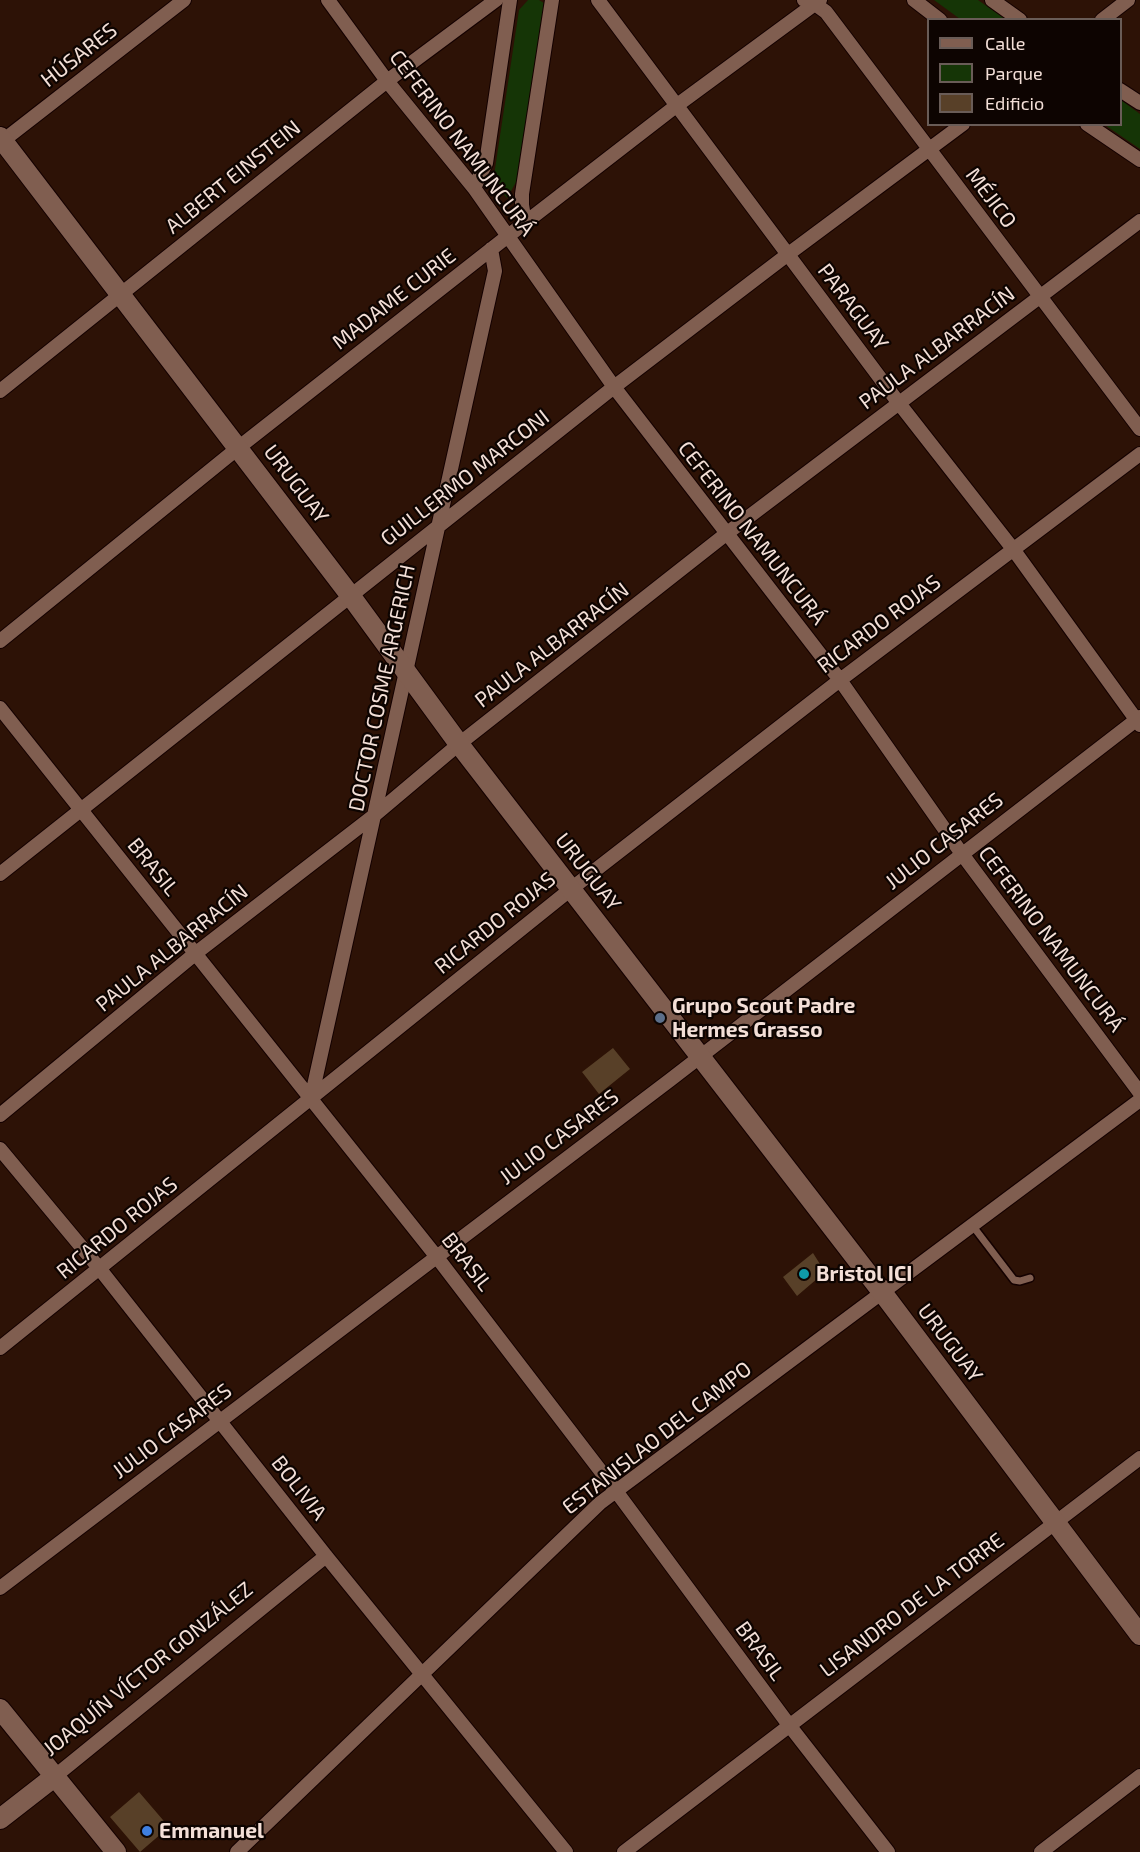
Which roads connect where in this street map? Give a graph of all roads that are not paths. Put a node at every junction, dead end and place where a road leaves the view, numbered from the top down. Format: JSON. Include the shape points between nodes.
{"nodes":[{"id":1,"x":184,"y":0,"type":"edge"},
{"id":2,"x":328,"y":0,"type":"edge"},
{"id":3,"x":496,"y":0,"type":"edge"},
{"id":4,"x":510,"y":0,"type":"edge"},
{"id":5,"x":552,"y":0,"type":"edge"},
{"id":6,"x":598,"y":0,"type":"edge"},
{"id":7,"x":914,"y":0,"type":"edge"},
{"id":8,"x":992,"y":0,"type":"edge"},
{"id":9,"x":1128,"y":0,"type":"edge"},
{"id":10,"x":813,"y":1,"type":"edge"},
{"id":11,"x":937,"y":18,"type":"edge"},
{"id":12,"x":1017,"y":18,"type":"edge"},
{"id":13,"x":1105,"y":18,"type":"edge"},
{"id":14,"x":387,"y":81,"type":"junction"},
{"id":15,"x":1122,"y":91,"type":"edge"},
{"id":16,"x":1140,"y":103,"type":"edge"},
{"id":17,"x":676,"y":106,"type":"junction"},
{"id":18,"x":960,"y":126,"type":"edge"},
{"id":19,"x":1090,"y":126,"type":"edge"},
{"id":20,"x":1,"y":140,"type":"edge"},
{"id":21,"x":929,"y":150,"type":"junction"},
{"id":22,"x":1140,"y":160,"type":"edge"},
{"id":23,"x":474,"y":188,"type":"junction"},
{"id":24,"x":1140,"y":221,"type":"edge"},
{"id":25,"x":525,"y":223,"type":"junction"},
{"id":26,"x":508,"y":236,"type":"junction"},
{"id":27,"x":491,"y":249,"type":"junction"},
{"id":28,"x":787,"y":255,"type":"junction"},
{"id":29,"x":120,"y":294,"type":"junction"},
{"id":30,"x":1040,"y":298,"type":"junction"},
{"id":31,"x":614,"y":387,"type":"junction"},
{"id":32,"x":0,"y":391,"type":"edge"},
{"id":33,"x":898,"y":402,"type":"junction"},
{"id":34,"x":1140,"y":429,"type":"edge"},
{"id":35,"x":238,"y":448,"type":"junction"},
{"id":36,"x":1140,"y":454,"type":"edge"},
{"id":37,"x":439,"y":525,"type":"junction"},
{"id":38,"x":726,"y":534,"type":"junction"},
{"id":39,"x":1013,"y":549,"type":"junction"},
{"id":40,"x":350,"y":595,"type":"junction"},
{"id":41,"x":0,"y":641,"type":"edge"},
{"id":42,"x":405,"y":671,"type":"junction"},
{"id":43,"x":840,"y":680,"type":"junction"},
{"id":44,"x":0,"y":708,"type":"edge"},
{"id":45,"x":1139,"y":720,"type":"edge"},
{"id":46,"x":459,"y":744,"type":"junction"},
{"id":47,"x":79,"y":809,"type":"junction"},
{"id":48,"x":376,"y":814,"type":"junction"},
{"id":49,"x":962,"y":854,"type":"junction"},
{"id":50,"x":0,"y":874,"type":"edge"},
{"id":51,"x":571,"y":889,"type":"junction"},
{"id":52,"x":196,"y":953,"type":"junction"},
{"id":53,"x":699,"y":1056,"type":"junction"},
{"id":54,"x":1140,"y":1093,"type":"edge"},
{"id":55,"x":311,"y":1099,"type":"junction"},
{"id":56,"x":1140,"y":1100,"type":"edge"},
{"id":57,"x":0,"y":1115,"type":"edge"},
{"id":58,"x":0,"y":1149,"type":"edge"},
{"id":59,"x":972,"y":1225,"type":"junction"},
{"id":60,"x":436,"y":1256,"type":"junction"},
{"id":61,"x":99,"y":1268,"type":"junction"},
{"id":62,"x":1030,"y":1278,"type":"dead end"},
{"id":63,"x":882,"y":1292,"type":"junction"},
{"id":64,"x":0,"y":1348,"type":"edge"},
{"id":65,"x":220,"y":1421,"type":"junction"},
{"id":66,"x":1140,"y":1458,"type":"edge"},
{"id":67,"x":616,"y":1491,"type":"junction"},
{"id":68,"x":1055,"y":1523,"type":"junction"},
{"id":69,"x":326,"y":1556,"type":"junction"},
{"id":70,"x":0,"y":1588,"type":"edge"},
{"id":71,"x":1140,"y":1635,"type":"edge"},
{"id":72,"x":423,"y":1674,"type":"junction"},
{"id":73,"x":0,"y":1709,"type":"edge"},
{"id":74,"x":789,"y":1725,"type":"junction"},
{"id":75,"x":54,"y":1776,"type":"junction"},
{"id":76,"x":1140,"y":1776,"type":"edge"},
{"id":77,"x":0,"y":1819,"type":"edge"},
{"id":78,"x":116,"y":1852,"type":"edge"},
{"id":79,"x":237,"y":1852,"type":"edge"},
{"id":80,"x":566,"y":1852,"type":"edge"},
{"id":81,"x":624,"y":1852,"type":"edge"},
{"id":82,"x":888,"y":1852,"type":"edge"},
{"id":83,"x":1041,"y":1852,"type":"edge"}],
"edges":[{"from":1,"to":20,"type":"street","name":"HÚSARES"},
{"from":2,"to":14,"type":"street","name":"CEFERINO NAMUNCURÁ"},
{"from":3,"to":14,"type":"street","name":"ALBERT EINSTEIN"},
{"from":4,"to":23,"type":"street","via":[[486,163]]},
{"from":5,"to":25,"type":"street","via":[[522,194]]},
{"from":6,"to":17,"type":"street","name":"PARAGUAY"},
{"from":7,"to":11,"type":"street"},
{"from":8,"to":12,"type":"street"},
{"from":9,"to":13,"type":"street"},
{"from":10,"to":17,"type":"street","name":"MADAME CURIE"},
{"from":10,"to":21,"type":"street","name":"MÉJICO","via":[[826,12]]},
{"from":14,"to":23,"type":"street","name":"CEFERINO NAMUNCURÁ"},
{"from":14,"to":29,"type":"street","name":"ALBERT EINSTEIN"},
{"from":15,"to":16,"type":"street"},
{"from":17,"to":25,"type":"street","name":"MADAME CURIE"},
{"from":17,"to":28,"type":"street","name":"PARAGUAY"},
{"from":18,"to":21,"type":"street","name":"GUILLERMO MARCONI"},
{"from":19,"to":22,"type":"street"},
{"from":20,"to":29,"type":"street","name":"URUGUAY"},
{"from":21,"to":28,"type":"street","name":"GUILLERMO MARCONI"},
{"from":21,"to":30,"type":"street","name":"MÉJICO"},
{"from":23,"to":26,"type":"street","name":"CEFERINO NAMUNCURÁ"},
{"from":24,"to":30,"type":"street","name":"PAULA ALBARRACÍN"},
{"from":25,"to":26,"type":"street","name":"MADAME CURIE"},
{"from":26,"to":27,"type":"street","name":"MADAME CURIE"},
{"from":26,"to":31,"type":"street","name":"CEFERINO NAMUNCURÁ"},
{"from":27,"to":35,"type":"street","name":"MADAME CURIE"},
{"from":27,"to":37,"type":"street","name":"DOCTOR COSME ARGERICH","via":[[495,271]]},
{"from":28,"to":31,"type":"street","name":"GUILLERMO MARCONI"},
{"from":28,"to":33,"type":"street","name":"PARAGUAY"},
{"from":29,"to":32,"type":"street","name":"ALBERT EINSTEIN"},
{"from":29,"to":35,"type":"street","name":"URUGUAY"},
{"from":30,"to":33,"type":"street","name":"PAULA ALBARRACÍN"},
{"from":30,"to":34,"type":"street","name":"MÉJICO"},
{"from":31,"to":37,"type":"street","name":"GUILLERMO MARCONI"},
{"from":31,"to":38,"type":"street","name":"CEFERINO NAMUNCURÁ"},
{"from":33,"to":38,"type":"street","name":"PAULA ALBARRACÍN"},
{"from":33,"to":39,"type":"street","name":"PARAGUAY"},
{"from":35,"to":40,"type":"street","name":"URUGUAY"},
{"from":35,"to":41,"type":"street","name":"MADAME CURIE"},
{"from":36,"to":39,"type":"street","name":"RICARDO ROJAS"},
{"from":37,"to":40,"type":"street","name":"GUILLERMO MARCONI"},
{"from":37,"to":42,"type":"street","name":"DOCTOR COSME ARGERICH"},
{"from":38,"to":43,"type":"street","name":"CEFERINO NAMUNCURÁ"},
{"from":38,"to":46,"type":"street","name":"PAULA ALBARRACÍN"},
{"from":39,"to":43,"type":"street","name":"RICARDO ROJAS"},
{"from":39,"to":45,"type":"street","name":"PARAGUAY"},
{"from":40,"to":42,"type":"street","name":"URUGUAY"},
{"from":40,"to":47,"type":"street","name":"GUILLERMO MARCONI"},
{"from":42,"to":46,"type":"street","name":"URUGUAY"},
{"from":42,"to":48,"type":"street","name":"DOCTOR COSME ARGERICH"},
{"from":43,"to":49,"type":"street","name":"CEFERINO NAMUNCURÁ"},
{"from":43,"to":51,"type":"street","name":"RICARDO ROJAS"},
{"from":44,"to":47,"type":"street","name":"BRASIL"},
{"from":45,"to":49,"type":"street","name":"JULIO CASARES"},
{"from":46,"to":48,"type":"street","name":"PAULA ALBARRACÍN"},
{"from":46,"to":51,"type":"street","name":"URUGUAY"},
{"from":47,"to":50,"type":"street","name":"GUILLERMO MARCONI"},
{"from":47,"to":52,"type":"street","name":"BRASIL"},
{"from":48,"to":52,"type":"street","name":"PAULA ALBARRACÍN"},
{"from":48,"to":55,"type":"street","name":"DOCTOR COSME ARGERICH"},
{"from":49,"to":53,"type":"street","name":"JULIO CASARES"},
{"from":49,"to":54,"type":"street","name":"CEFERINO NAMUNCURÁ"},
{"from":51,"to":53,"type":"street","name":"URUGUAY"},
{"from":51,"to":55,"type":"street","name":"RICARDO ROJAS"},
{"from":52,"to":55,"type":"street","name":"BRASIL"},
{"from":52,"to":57,"type":"street","name":"PAULA ALBARRACÍN"},
{"from":53,"to":60,"type":"street","name":"JULIO CASARES"},
{"from":53,"to":63,"type":"street","name":"URUGUAY"},
{"from":55,"to":60,"type":"street","name":"BRASIL"},
{"from":55,"to":61,"type":"street","name":"RICARDO ROJAS"},
{"from":56,"to":59,"type":"street","name":"ESTANISLAO DEL CAMPO"},
{"from":58,"to":61,"type":"street","name":"BOLIVIA"},
{"from":59,"to":62,"type":"lane","via":[[1014,1280]]},
{"from":59,"to":63,"type":"street","name":"ESTANISLAO DEL CAMPO"},
{"from":60,"to":65,"type":"street","name":"JULIO CASARES"},
{"from":60,"to":67,"type":"street","name":"BRASIL"},
{"from":61,"to":64,"type":"street","name":"RICARDO ROJAS"},
{"from":61,"to":65,"type":"street","name":"BOLIVIA"},
{"from":63,"to":67,"type":"street","name":"ESTANISLAO DEL CAMPO"},
{"from":63,"to":68,"type":"street","name":"URUGUAY"},
{"from":65,"to":69,"type":"street","name":"BOLIVIA"},
{"from":65,"to":70,"type":"street","name":"JULIO CASARES"},
{"from":66,"to":68,"type":"street","name":"LISANDRO DE LA TORRE"},
{"from":67,"to":72,"type":"street","name":"ESTANISLAO DEL CAMPO"},
{"from":67,"to":74,"type":"street","name":"BRASIL"},
{"from":68,"to":71,"type":"street","name":"URUGUAY"},
{"from":68,"to":74,"type":"street","name":"LISANDRO DE LA TORRE"},
{"from":69,"to":72,"type":"street","name":"BOLIVIA"},
{"from":69,"to":75,"type":"street","name":"JOAQUÍN VÍCTOR GONZÁLEZ"},
{"from":72,"to":79,"type":"street","name":"ESTANISLAO DEL CAMPO"},
{"from":72,"to":80,"type":"street","name":"BOLIVIA"},
{"from":73,"to":75,"type":"street"},
{"from":74,"to":81,"type":"street","name":"LISANDRO DE LA TORRE"},
{"from":74,"to":82,"type":"street","name":"BRASIL"},
{"from":75,"to":77,"type":"street","name":"JOAQUÍN VÍCTOR GONZÁLEZ"},
{"from":75,"to":78,"type":"street"},
{"from":76,"to":83,"type":"street"}]}
